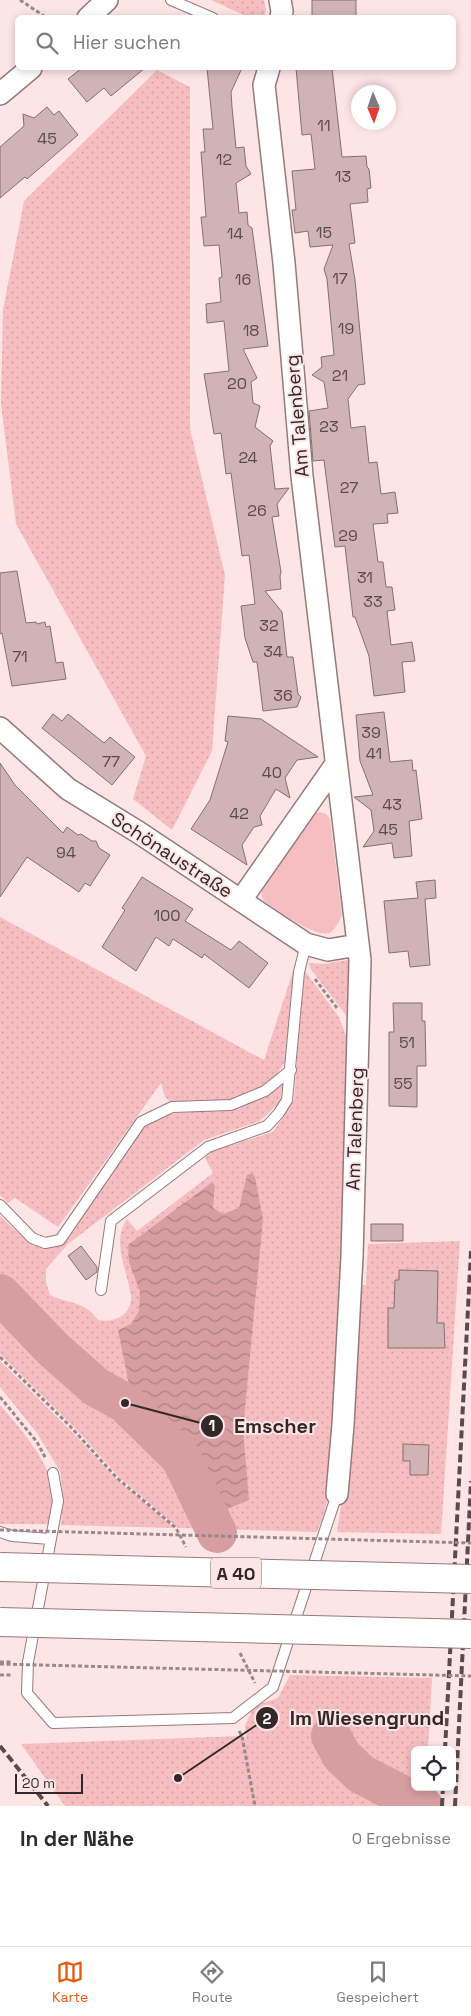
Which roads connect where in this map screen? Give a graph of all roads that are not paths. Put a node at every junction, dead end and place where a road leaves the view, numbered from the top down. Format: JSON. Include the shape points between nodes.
{"nodes":[{"id":1,"x":107,"y":0,"type":"edge"},
{"id":2,"x":171,"y":0,"type":"edge"},
{"id":3,"x":280,"y":0,"type":"edge"},
{"id":4,"x":91,"y":15,"type":"edge"},
{"id":5,"x":206,"y":15,"type":"edge"},
{"id":6,"x":281,"y":15,"type":"edge"},
{"id":7,"x":29,"y":70,"type":"edge"},
{"id":8,"x":268,"y":70,"type":"edge"},
{"id":9,"x":0,"y":94,"type":"edge"},
{"id":10,"x":0,"y":728,"type":"edge"},
{"id":11,"x":336,"y":764,"type":"junction"},
{"id":12,"x":241,"y":900,"type":"junction"},
{"id":13,"x":358,"y":945,"type":"junction"},
{"id":14,"x":304,"y":952,"type":"junction"},
{"id":15,"x":291,"y":1070,"type":"junction"},
{"id":16,"x":0,"y":1205,"type":"edge"},
{"id":17,"x":101,"y":1290,"type":"dead end"},
{"id":18,"x":53,"y":1473,"type":"road end"},
{"id":19,"x":337,"y":1494,"type":"joint"},
{"id":20,"x":0,"y":1531,"type":"edge"},
{"id":21,"x":50,"y":1539,"type":"junction"},
{"id":22,"x":0,"y":1567,"type":"edge"},
{"id":23,"x":471,"y":1579,"type":"edge"},
{"id":24,"x":0,"y":1622,"type":"edge"},
{"id":25,"x":471,"y":1634,"type":"edge"}],
"edges":[{"from":1,"to":4,"type":"street"},
{"from":2,"to":5,"type":"lane"},
{"from":3,"to":6,"type":"street"},
{"from":7,"to":9,"type":"street"},
{"from":8,"to":11,"type":"street","name":"Am Talenberg","via":[[264,85],[284,264],[302,476]]},
{"from":10,"to":12,"type":"street","name":"Schönaustraße","via":[[68,789]]},
{"from":11,"to":12,"type":"street"},
{"from":11,"to":13,"type":"street","name":"Am Talenberg"},
{"from":12,"to":14,"type":"street","name":"Schönaustraße"},
{"from":13,"to":14,"type":"street","name":"Schönaustraße"},
{"from":13,"to":19,"type":"street","name":"Am Talenberg","via":[[352,1257]]},
{"from":14,"to":15,"type":"lane"},
{"from":15,"to":16,"type":"lane","via":[[265,1091],[231,1105],[172,1107],[140,1122],[60,1240],[45,1243],[32,1238]]},
{"from":15,"to":17,"type":"lane","via":[[287,1100],[267,1126],[208,1147],[111,1222]]},
{"from":18,"to":21,"type":"lane","via":[[58,1501]]},
{"from":19,"to":21,"type":"lane","via":[[273,1687],[233,1718],[53,1722],[27,1693],[28,1662]]},
{"from":20,"to":21,"type":"lane","via":[[12,1536]]},
{"from":22,"to":23,"type":"highway","number":"A 40","bridge":true},
{"from":24,"to":25,"type":"highway","bridge":true}]}
